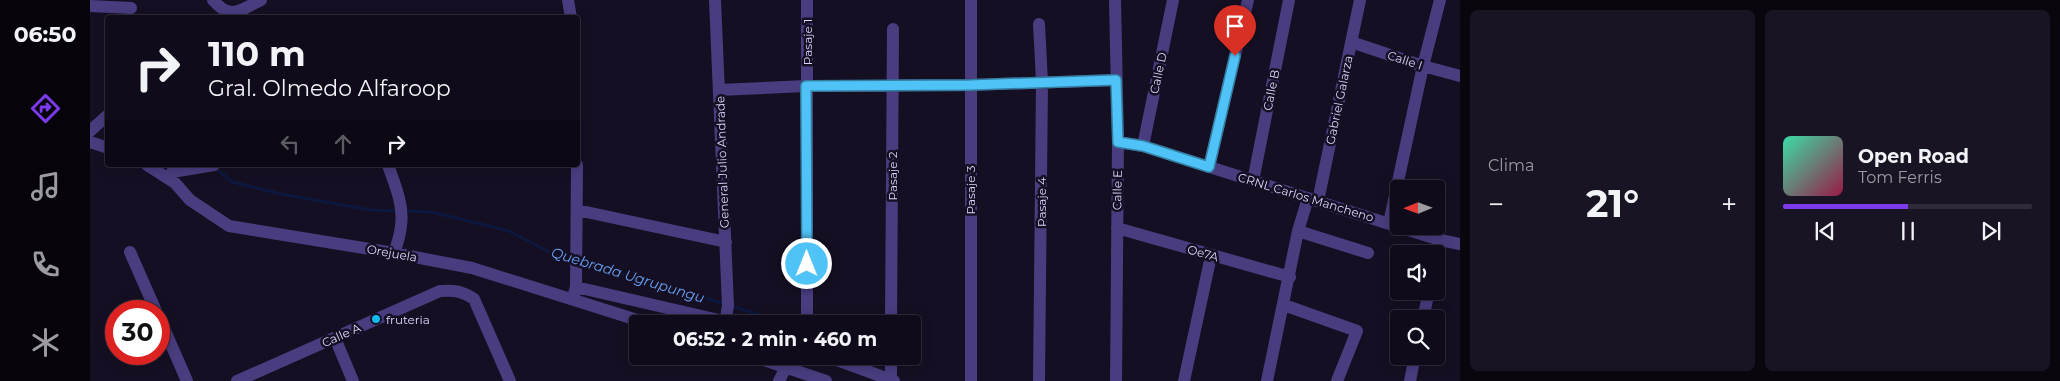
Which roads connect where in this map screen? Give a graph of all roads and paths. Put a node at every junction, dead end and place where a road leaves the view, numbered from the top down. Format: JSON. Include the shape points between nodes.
{"nodes":[{"id":1,"x":213,"y":0,"type":"edge"},
{"id":2,"x":261,"y":0,"type":"edge"},
{"id":3,"x":568,"y":0,"type":"edge"},
{"id":4,"x":715,"y":0,"type":"edge"},
{"id":5,"x":807,"y":0,"type":"edge"},
{"id":6,"x":971,"y":0,"type":"edge"},
{"id":7,"x":1115,"y":0,"type":"edge"},
{"id":8,"x":1173,"y":0,"type":"edge"},
{"id":9,"x":1248,"y":0,"type":"edge"},
{"id":10,"x":1290,"y":0,"type":"edge"},
{"id":11,"x":1360,"y":0,"type":"edge"},
{"id":12,"x":1440,"y":0,"type":"edge"},
{"id":13,"x":90,"y":6,"type":"edge"},
{"id":14,"x":131,"y":9,"type":"edge"},
{"id":15,"x":570,"y":15,"type":"edge"},
{"id":16,"x":1039,"y":24,"type":"dead end"},
{"id":17,"x":893,"y":28,"type":"dead end"},
{"id":18,"x":1351,"y":42,"type":"junction"},
{"id":19,"x":1423,"y":66,"type":"junction"},
{"id":20,"x":1460,"y":76,"type":"edge"},
{"id":21,"x":1116,"y":80,"type":"junction"},
{"id":22,"x":1042,"y":82,"type":"junction"},
{"id":23,"x":892,"y":85,"type":"junction"},
{"id":24,"x":970,"y":85,"type":"junction"},
{"id":25,"x":806,"y":86,"type":"junction"},
{"id":26,"x":719,"y":90,"type":"junction"},
{"id":27,"x":105,"y":118,"type":"edge"},
{"id":28,"x":90,"y":131,"type":"edge"},
{"id":29,"x":90,"y":142,"type":"edge"},
{"id":30,"x":1118,"y":142,"type":"junction"},
{"id":31,"x":1143,"y":146,"type":"junction"},
{"id":32,"x":105,"y":147,"type":"edge"},
{"id":33,"x":153,"y":167,"type":"edge"},
{"id":34,"x":204,"y":167,"type":"edge"},
{"id":35,"x":389,"y":167,"type":"edge"},
{"id":36,"x":576,"y":167,"type":"edge"},
{"id":37,"x":1209,"y":167,"type":"junction"},
{"id":38,"x":172,"y":173,"type":"edge"},
{"id":39,"x":1253,"y":181,"type":"junction"},
{"id":40,"x":1313,"y":199,"type":"junction"},
{"id":41,"x":576,"y":210,"type":"junction"},
{"id":42,"x":1389,"y":223,"type":"junction"},
{"id":43,"x":1117,"y":228,"type":"junction"},
{"id":44,"x":1298,"y":231,"type":"junction"},
{"id":45,"x":1440,"y":240,"type":"junction"},
{"id":46,"x":726,"y":242,"type":"junction"},
{"id":47,"x":1460,"y":244,"type":"edge"},
{"id":48,"x":1439,"y":245,"type":"edge"},
{"id":49,"x":130,"y":252,"type":"dead end"},
{"id":50,"x":394,"y":253,"type":"junction"},
{"id":51,"x":1368,"y":253,"type":"dead end"},
{"id":52,"x":1211,"y":256,"type":"junction"},
{"id":53,"x":1290,"y":277,"type":"junction"},
{"id":54,"x":576,"y":287,"type":"junction"},
{"id":55,"x":151,"y":300,"type":"edge"},
{"id":56,"x":572,"y":301,"type":"junction"},
{"id":57,"x":1284,"y":305,"type":"junction"},
{"id":58,"x":695,"y":315,"type":"edge"},
{"id":59,"x":729,"y":315,"type":"edge"},
{"id":60,"x":807,"y":315,"type":"edge"},
{"id":61,"x":891,"y":315,"type":"edge"},
{"id":62,"x":629,"y":318,"type":"edge"},
{"id":63,"x":335,"y":338,"type":"junction"},
{"id":64,"x":170,"y":342,"type":"edge"},
{"id":65,"x":775,"y":365,"type":"edge"},
{"id":66,"x":850,"y":365,"type":"edge"},
{"id":67,"x":891,"y":365,"type":"edge"},
{"id":68,"x":1413,"y":365,"type":"edge"},
{"id":69,"x":785,"y":369,"type":"junction"},
{"id":70,"x":1270,"y":380,"type":"edge"},
{"id":71,"x":187,"y":381,"type":"edge"},
{"id":72,"x":237,"y":381,"type":"edge"},
{"id":73,"x":353,"y":381,"type":"edge"},
{"id":74,"x":510,"y":381,"type":"edge"},
{"id":75,"x":779,"y":381,"type":"edge"},
{"id":76,"x":826,"y":381,"type":"edge"},
{"id":77,"x":892,"y":381,"type":"edge"},
{"id":78,"x":970,"y":381,"type":"edge"},
{"id":79,"x":1039,"y":381,"type":"edge"},
{"id":80,"x":1116,"y":381,"type":"edge"},
{"id":81,"x":1184,"y":381,"type":"edge"},
{"id":82,"x":1337,"y":381,"type":"edge"},
{"id":83,"x":1410,"y":381,"type":"edge"}],
"edges":[{"from":1,"to":2,"type":"street","via":[[227,13]]},
{"from":3,"to":15,"type":"street"},
{"from":4,"to":26,"type":"street","name":"General Julio Andrade"},
{"from":5,"to":25,"type":"street","name":"Pasaje 1"},
{"from":6,"to":24,"type":"street","name":"Pasaje 3"},
{"from":7,"to":21,"type":"street","name":"Calle E"},
{"from":8,"to":31,"type":"street","name":"Calle D"},
{"from":9,"to":37,"type":"street"},
{"from":10,"to":39,"type":"street","name":"Calle B"},
{"from":11,"to":18,"type":"street","name":"Gabriel Galarza"},
{"from":12,"to":19,"type":"street"},
{"from":13,"to":14,"type":"street"},
{"from":16,"to":22,"type":"street","name":"Pasaje 4"},
{"from":17,"to":23,"type":"street","name":"Pasaje 2"},
{"from":18,"to":19,"type":"street","name":"Calle I"},
{"from":18,"to":40,"type":"street","name":"Gabriel Galarza"},
{"from":19,"to":20,"type":"street","name":"Calle I"},
{"from":19,"to":42,"type":"street"},
{"from":21,"to":22,"type":"street"},
{"from":21,"to":30,"type":"street","name":"Calle E"},
{"from":22,"to":24,"type":"street"},
{"from":22,"to":79,"type":"street","name":"Pasaje 4"},
{"from":23,"to":24,"type":"street"},
{"from":23,"to":25,"type":"street"},
{"from":23,"to":61,"type":"street","name":"Pasaje 2"},
{"from":24,"to":78,"type":"street","name":"Pasaje 3"},
{"from":25,"to":26,"type":"street"},
{"from":25,"to":60,"type":"street","name":"Pasaje 1"},
{"from":26,"to":46,"type":"street","name":"General Julio Andrade"},
{"from":27,"to":28,"type":"street"},
{"from":29,"to":32,"type":"street"},
{"from":30,"to":31,"type":"street","name":"CRNL Carlos Mancheno"},
{"from":30,"to":43,"type":"street","name":"Calle E"},
{"from":31,"to":37,"type":"street","name":"CRNL Carlos Mancheno"},
{"from":33,"to":38,"type":"street","name":"Orejuela"},
{"from":34,"to":38,"type":"street"},
{"from":35,"to":50,"type":"street","via":[[402,214]]},
{"from":36,"to":41,"type":"street"},
{"from":37,"to":39,"type":"street","name":"CRNL Carlos Mancheno"},
{"from":38,"to":50,"type":"street","name":"Orejuela","via":[[190,200],[229,226]]},
{"from":39,"to":40,"type":"street","name":"CRNL Carlos Mancheno"},
{"from":40,"to":42,"type":"street","name":"CRNL Carlos Mancheno"},
{"from":40,"to":44,"type":"street","name":"Gabriel Galarza"},
{"from":41,"to":46,"type":"street"},
{"from":41,"to":54,"type":"street"},
{"from":42,"to":45,"type":"street","name":"CRNL Carlos Mancheno"},
{"from":43,"to":52,"type":"street","name":"Oe7A"},
{"from":43,"to":80,"type":"street","name":"Calle E"},
{"from":44,"to":51,"type":"street"},
{"from":44,"to":53,"type":"street","name":"Gabriel Galarza"},
{"from":45,"to":47,"type":"street","name":"CRNL Carlos Mancheno"},
{"from":45,"to":48,"type":"street"},
{"from":46,"to":59,"type":"street","name":"General Julio Andrade"},
{"from":49,"to":55,"type":"street"},
{"from":50,"to":56,"type":"street","name":"Orejuela","via":[[472,268]]},
{"from":52,"to":53,"type":"street","name":"Oe7A"},
{"from":52,"to":81,"type":"street"},
{"from":53,"to":57,"type":"street","name":"Gabriel Galarza"},
{"from":54,"to":56,"type":"street"},
{"from":54,"to":58,"type":"street"},
{"from":56,"to":62,"type":"street","name":"Orejuela"},
{"from":57,"to":70,"type":"street","name":"Gabriel Galarza"},
{"from":57,"to":82,"type":"street","via":[[1357,331]]},
{"from":63,"to":72,"type":"street","name":"Calle A"},
{"from":63,"to":73,"type":"street"},
{"from":63,"to":74,"type":"street","name":"Calle A","via":[[440,291],[455,290],[474,299]]},
{"from":64,"to":71,"type":"street"},
{"from":65,"to":69,"type":"street"},
{"from":66,"to":77,"type":"street"},
{"from":67,"to":77,"type":"street"},
{"from":68,"to":83,"type":"street"},
{"from":69,"to":75,"type":"street"},
{"from":69,"to":76,"type":"street"}]}
